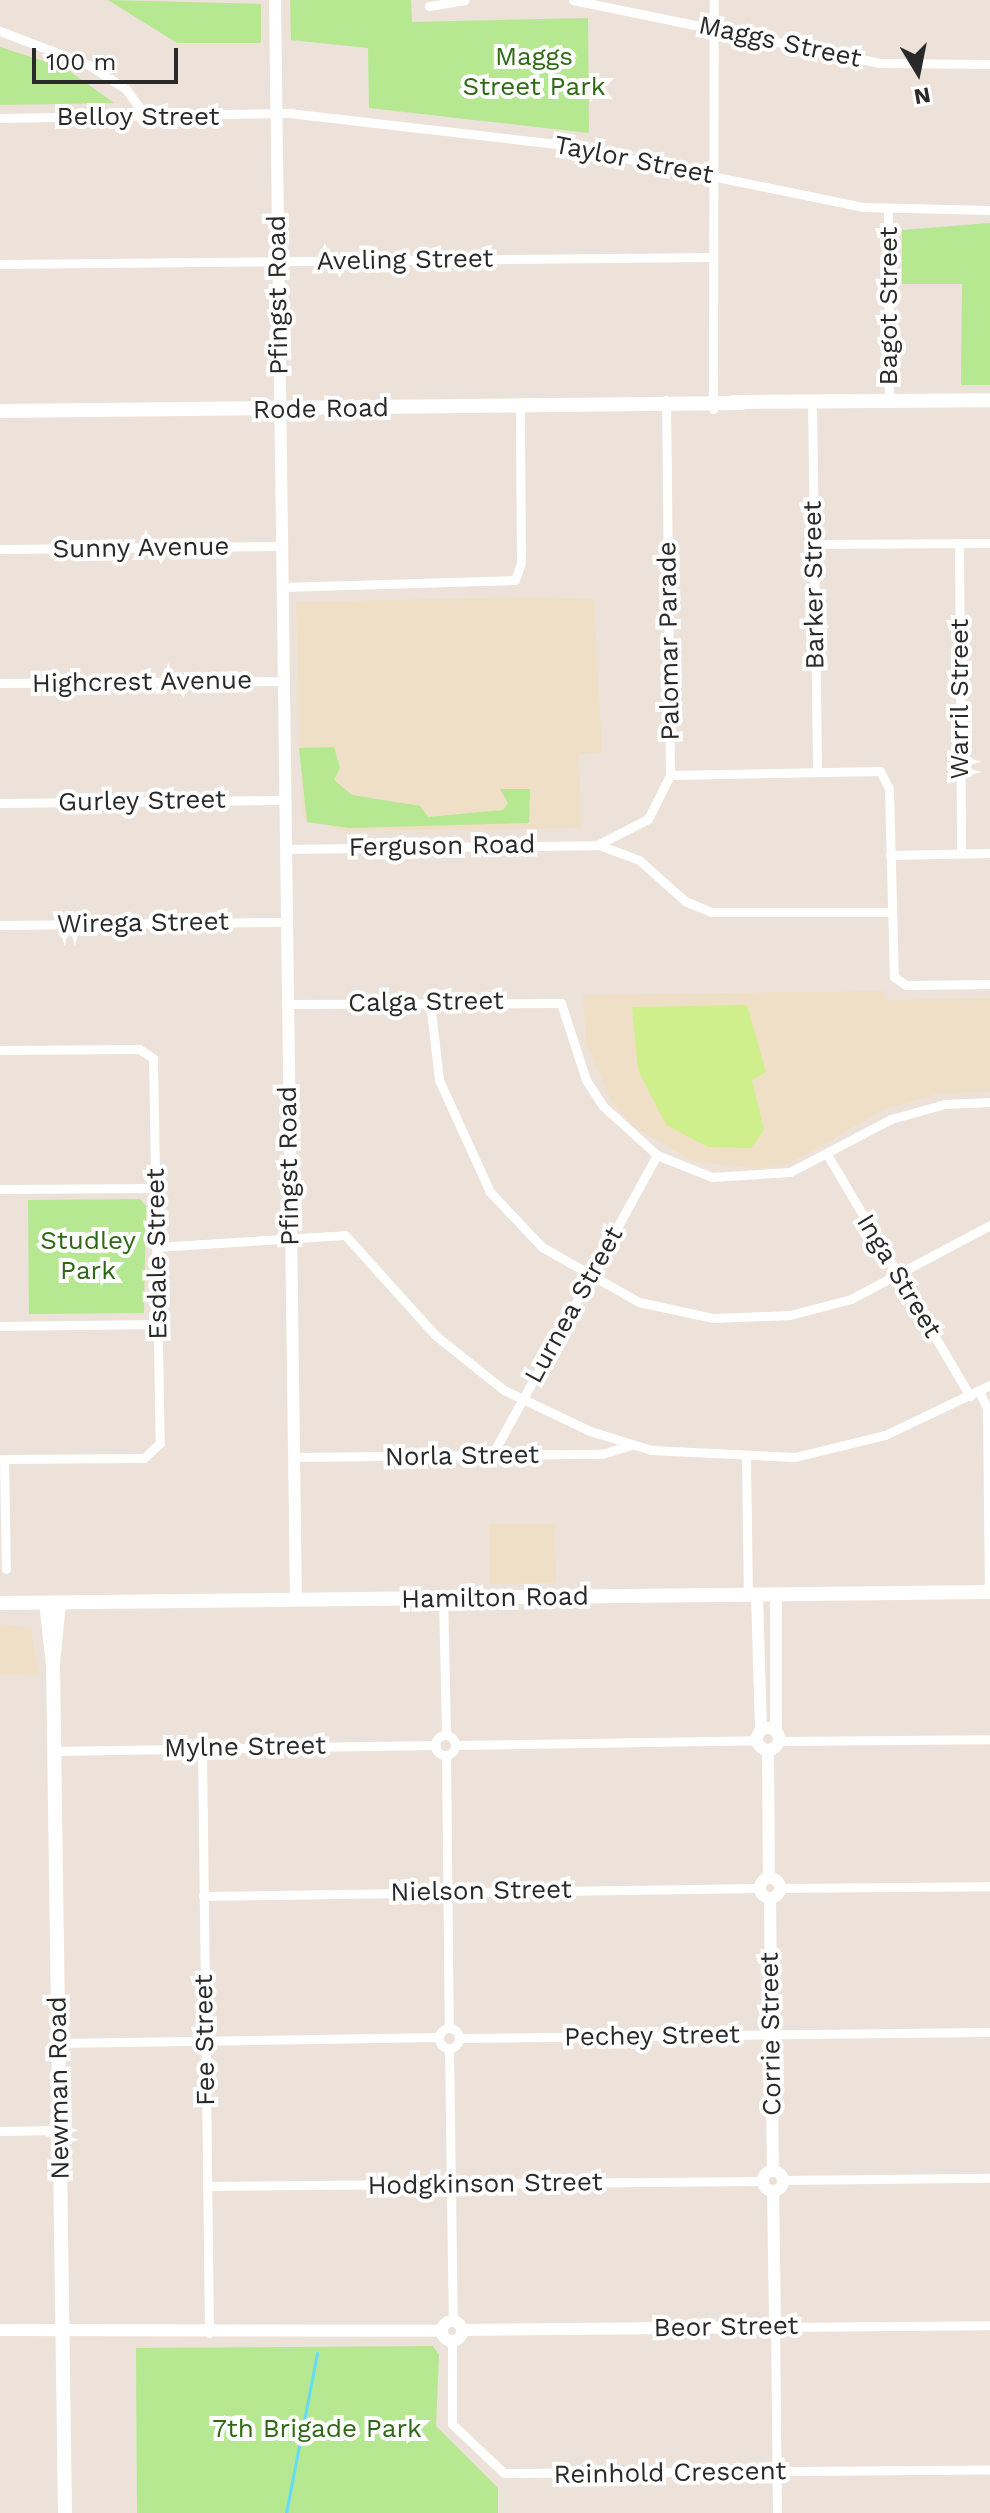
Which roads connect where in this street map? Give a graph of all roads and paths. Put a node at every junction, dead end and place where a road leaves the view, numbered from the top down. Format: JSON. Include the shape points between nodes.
{"nodes":[{"id":1,"x":275,"y":0,"type":"edge"},
{"id":2,"x":465,"y":0,"type":"edge"},
{"id":3,"x":573,"y":0,"type":"edge"},
{"id":4,"x":714,"y":0,"type":"edge"},
{"id":5,"x":429,"y":6,"type":"dead end"},
{"id":6,"x":714,"y":28,"type":"junction"},
{"id":7,"x":0,"y":31,"type":"edge"},
{"id":8,"x":990,"y":64,"type":"edge"},
{"id":9,"x":276,"y":115,"type":"junction"},
{"id":10,"x":146,"y":117,"type":"junction"},
{"id":11,"x":0,"y":118,"type":"edge"},
{"id":12,"x":713,"y":174,"type":"junction"},
{"id":13,"x":888,"y":210,"type":"junction"},
{"id":14,"x":990,"y":210,"type":"edge"},
{"id":15,"x":713,"y":257,"type":"junction"},
{"id":16,"x":277,"y":262,"type":"junction"},
{"id":17,"x":0,"y":264,"type":"edge"},
{"id":18,"x":990,"y":400,"type":"edge"},
{"id":19,"x":889,"y":402,"type":"junction"},
{"id":20,"x":812,"y":403,"type":"junction"},
{"id":21,"x":713,"y":404,"type":"junction"},
{"id":22,"x":666,"y":405,"type":"junction"},
{"id":23,"x":520,"y":406,"type":"junction"},
{"id":24,"x":280,"y":409,"type":"junction"},
{"id":25,"x":0,"y":411,"type":"edge"},
{"id":26,"x":990,"y":543,"type":"edge"},
{"id":27,"x":814,"y":544,"type":"junction"},
{"id":28,"x":959,"y":544,"type":"junction"},
{"id":29,"x":282,"y":546,"type":"junction"},
{"id":30,"x":0,"y":549,"type":"edge"},
{"id":31,"x":283,"y":587,"type":"junction"},
{"id":32,"x":0,"y":683,"type":"edge"},
{"id":33,"x":283,"y":684,"type":"junction"},
{"id":34,"x":817,"y":767,"type":"junction"},
{"id":35,"x":670,"y":775,"type":"junction"},
{"id":36,"x":285,"y":800,"type":"junction"},
{"id":37,"x":0,"y":803,"type":"edge"},
{"id":38,"x":599,"y":845,"type":"junction"},
{"id":39,"x":285,"y":849,"type":"junction"},
{"id":40,"x":961,"y":853,"type":"junction"},
{"id":41,"x":990,"y":853,"type":"edge"},
{"id":42,"x":890,"y":855,"type":"junction"},
{"id":43,"x":891,"y":912,"type":"junction"},
{"id":44,"x":286,"y":922,"type":"junction"},
{"id":45,"x":0,"y":925,"type":"edge"},
{"id":46,"x":990,"y":984,"type":"edge"},
{"id":47,"x":430,"y":1002,"type":"junction"},
{"id":48,"x":287,"y":1004,"type":"junction"},
{"id":49,"x":0,"y":1050,"type":"edge"},
{"id":50,"x":990,"y":1102,"type":"edge"},
{"id":51,"x":657,"y":1155,"type":"junction"},
{"id":52,"x":828,"y":1156,"type":"junction"},
{"id":53,"x":157,"y":1188,"type":"junction"},
{"id":54,"x":0,"y":1189,"type":"edge"},
{"id":55,"x":990,"y":1225,"type":"edge"},
{"id":56,"x":290,"y":1242,"type":"junction"},
{"id":57,"x":156,"y":1247,"type":"junction"},
{"id":58,"x":899,"y":1275,"type":"junction"},
{"id":59,"x":590,"y":1278,"type":"junction"},
{"id":60,"x":158,"y":1324,"type":"junction"},
{"id":61,"x":0,"y":1326,"type":"edge"},
{"id":62,"x":990,"y":1385,"type":"edge"},
{"id":63,"x":975,"y":1394,"type":"junction"},
{"id":64,"x":521,"y":1402,"type":"junction"},
{"id":65,"x":629,"y":1446,"type":"junction"},
{"id":66,"x":492,"y":1455,"type":"junction"},
{"id":67,"x":293,"y":1457,"type":"junction"},
{"id":68,"x":746,"y":1457,"type":"junction"},
{"id":69,"x":2,"y":1459,"type":"edge"},
{"id":70,"x":6,"y":1569,"type":"dead end"},
{"id":71,"x":989,"y":1592,"type":"edge"},
{"id":72,"x":752,"y":1595,"type":"junction"},
{"id":73,"x":776,"y":1595,"type":"junction"},
{"id":74,"x":443,"y":1598,"type":"junction"},
{"id":75,"x":296,"y":1600,"type":"junction"},
{"id":76,"x":0,"y":1603,"type":"edge"},
{"id":77,"x":53,"y":1603,"type":"junction"},
{"id":78,"x":446,"y":1735,"type":"junction"},
{"id":79,"x":759,"y":1735,"type":"junction"},
{"id":80,"x":778,"y":1736,"type":"junction"},
{"id":81,"x":990,"y":1739,"type":"edge"},
{"id":82,"x":436,"y":1745,"type":"junction"},
{"id":83,"x":455,"y":1745,"type":"junction"},
{"id":84,"x":202,"y":1748,"type":"junction"},
{"id":85,"x":768,"y":1750,"type":"junction"},
{"id":86,"x":54,"y":1751,"type":"junction"},
{"id":87,"x":446,"y":1755,"type":"junction"},
{"id":88,"x":764,"y":1883,"type":"junction"},
{"id":89,"x":990,"y":1886,"type":"edge"},
{"id":90,"x":779,"y":1888,"type":"junction"},
{"id":91,"x":448,"y":1892,"type":"junction"},
{"id":92,"x":203,"y":1896,"type":"junction"},
{"id":93,"x":770,"y":1898,"type":"junction"},
{"id":94,"x":449,"y":2028,"type":"junction"},
{"id":95,"x":990,"y":2032,"type":"edge"},
{"id":96,"x":771,"y":2034,"type":"junction"},
{"id":97,"x":439,"y":2037,"type":"junction"},
{"id":98,"x":459,"y":2038,"type":"junction"},
{"id":99,"x":205,"y":2040,"type":"junction"},
{"id":100,"x":58,"y":2043,"type":"junction"},
{"id":101,"x":449,"y":2048,"type":"junction"},
{"id":102,"x":59,"y":2130,"type":"junction"},
{"id":103,"x":0,"y":2131,"type":"edge"},
{"id":104,"x":773,"y":2171,"type":"junction"},
{"id":105,"x":990,"y":2178,"type":"edge"},
{"id":106,"x":783,"y":2180,"type":"junction"},
{"id":107,"x":763,"y":2181,"type":"junction"},
{"id":108,"x":451,"y":2184,"type":"junction"},
{"id":109,"x":207,"y":2186,"type":"junction"},
{"id":110,"x":773,"y":2191,"type":"junction"},
{"id":111,"x":990,"y":2325,"type":"edge"},
{"id":112,"x":458,"y":2326,"type":"junction"},
{"id":113,"x":775,"y":2327,"type":"junction"},
{"id":114,"x":0,"y":2330,"type":"edge"},
{"id":115,"x":442,"y":2331,"type":"junction"},
{"id":116,"x":63,"y":2332,"type":"junction"},
{"id":117,"x":209,"y":2333,"type":"junction"},
{"id":118,"x":452,"y":2342,"type":"junction"},
{"id":119,"x":990,"y":2470,"type":"edge"},
{"id":120,"x":776,"y":2472,"type":"junction"},
{"id":121,"x":65,"y":2513,"type":"edge"},
{"id":122,"x":777,"y":2513,"type":"edge"}],
"edges":[{"from":1,"to":9,"type":"street","name":"Pfingst Road"},
{"from":2,"to":5,"type":"street"},
{"from":3,"to":6,"type":"street","name":"Maggs Street"},
{"from":4,"to":6,"type":"street"},
{"from":6,"to":8,"type":"street","name":"Maggs Street","via":[[879,63]]},
{"from":6,"to":12,"type":"street"},
{"from":7,"to":10,"type":"street","via":[[89,65],[126,89]]},
{"from":9,"to":10,"type":"street","name":"Belloy Street"},
{"from":9,"to":12,"type":"street","name":"Taylor Street","via":[[556,144]]},
{"from":9,"to":16,"type":"street","name":"Pfingst Road"},
{"from":10,"to":11,"type":"street","name":"Belloy Street"},
{"from":12,"to":13,"type":"street","name":"Taylor Street"},
{"from":12,"to":15,"type":"street"},
{"from":13,"to":14,"type":"street","name":"Taylor Street"},
{"from":13,"to":19,"type":"street","name":"Bagot Street"},
{"from":15,"to":16,"type":"street","name":"Aveling Street"},
{"from":15,"to":21,"type":"street"},
{"from":16,"to":17,"type":"street","name":"Aveling Street"},
{"from":16,"to":24,"type":"street","name":"Pfingst Road"},
{"from":18,"to":19,"type":"main road","name":"Rode Road"},
{"from":19,"to":20,"type":"main road","name":"Rode Road"},
{"from":20,"to":21,"type":"main road","name":"Rode Road"},
{"from":20,"to":27,"type":"street","name":"Barker Street"},
{"from":21,"to":22,"type":"main road","name":"Rode Road"},
{"from":22,"to":23,"type":"main road","name":"Rode Road"},
{"from":22,"to":35,"type":"street","name":"Palomar Parade"},
{"from":23,"to":24,"type":"main road","name":"Rode Road"},
{"from":23,"to":31,"type":"street","via":[[521,563],[515,580]]},
{"from":24,"to":25,"type":"main road","name":"Rode Road"},
{"from":24,"to":29,"type":"street","name":"Pfingst Road"},
{"from":26,"to":28,"type":"street"},
{"from":27,"to":28,"type":"street"},
{"from":27,"to":34,"type":"street","name":"Barker Street"},
{"from":28,"to":40,"type":"street","name":"Warril Street"},
{"from":29,"to":30,"type":"street","name":"Sunny Avenue"},
{"from":29,"to":31,"type":"street","name":"Pfingst Road"},
{"from":31,"to":33,"type":"street","name":"Pfingst Road"},
{"from":32,"to":33,"type":"street","name":"Highcrest Avenue"},
{"from":33,"to":36,"type":"street","name":"Pfingst Road"},
{"from":34,"to":35,"type":"street"},
{"from":34,"to":42,"type":"street","via":[[871,767],[884,774]]},
{"from":35,"to":38,"type":"street","name":"Palomar Parade","via":[[648,819]]},
{"from":36,"to":37,"type":"street","name":"Gurley Street"},
{"from":36,"to":39,"type":"street","name":"Pfingst Road"},
{"from":38,"to":39,"type":"street","name":"Ferguson Road"},
{"from":38,"to":43,"type":"street","via":[[639,860],[685,901],[711,912]]},
{"from":39,"to":44,"type":"street","name":"Pfingst Road"},
{"from":40,"to":41,"type":"street"},
{"from":40,"to":42,"type":"street"},
{"from":42,"to":43,"type":"street"},
{"from":43,"to":46,"type":"street","via":[[895,979],[906,985]]},
{"from":44,"to":45,"type":"street","name":"Wirega Street"},
{"from":44,"to":48,"type":"street","name":"Pfingst Road"},
{"from":47,"to":48,"type":"street","name":"Calga Street"},
{"from":47,"to":51,"type":"street","name":"Calga Street","via":[[565,1005],[586,1080]]},
{"from":47,"to":59,"type":"street","via":[[439,1080],[471,1160],[527,1232]]},
{"from":48,"to":56,"type":"street","name":"Pfingst Road"},
{"from":49,"to":53,"type":"street","name":"Esdale Street","via":[[150,1054]]},
{"from":50,"to":52,"type":"street","via":[[898,1117]]},
{"from":51,"to":52,"type":"street","via":[[726,1178],[776,1175]]},
{"from":51,"to":59,"type":"street","name":"Lurnea Street"},
{"from":52,"to":58,"type":"street","name":"Inga Street"},
{"from":53,"to":54,"type":"street"},
{"from":53,"to":57,"type":"street","name":"Esdale Street"},
{"from":55,"to":58,"type":"street"},
{"from":56,"to":57,"type":"street"},
{"from":56,"to":64,"type":"street","via":[[329,1232],[351,1238],[435,1335]]},
{"from":56,"to":67,"type":"street","name":"Pfingst Road"},
{"from":57,"to":60,"type":"street","name":"Esdale Street"},
{"from":58,"to":59,"type":"street","via":[[851,1299],[772,1318],[713,1318],[656,1307]]},
{"from":58,"to":63,"type":"street","name":"Inga Street"},
{"from":59,"to":64,"type":"street","name":"Lurnea Street"},
{"from":60,"to":61,"type":"street"},
{"from":60,"to":69,"type":"street","name":"Esdale Street","via":[[155,1455]]},
{"from":62,"to":63,"type":"street"},
{"from":63,"to":68,"type":"street","via":[[871,1439],[795,1457]]},
{"from":63,"to":71,"type":"street","name":"Inga Street","via":[[987,1408]]},
{"from":64,"to":65,"type":"street"},
{"from":64,"to":66,"type":"street","name":"Lurnea Street"},
{"from":65,"to":66,"type":"street","name":"Norla Street","via":[[602,1454]]},
{"from":65,"to":68,"type":"street"},
{"from":66,"to":67,"type":"street","name":"Norla Street"},
{"from":67,"to":75,"type":"street","name":"Pfingst Road"},
{"from":68,"to":72,"type":"street"},
{"from":69,"to":70,"type":"street"},
{"from":71,"to":73,"type":"main road","name":"Hamilton Road"},
{"from":72,"to":73,"type":"main road","name":"Hamilton Road"},
{"from":72,"to":74,"type":"main road","name":"Hamilton Road"},
{"from":72,"to":79,"type":"street"},
{"from":73,"to":80,"type":"street"},
{"from":74,"to":75,"type":"main road","name":"Hamilton Road"},
{"from":74,"to":78,"type":"street"},
{"from":75,"to":77,"type":"main road","name":"Hamilton Road"},
{"from":76,"to":77,"type":"main road","name":"Hamilton Road"},
{"from":77,"to":86,"type":"main road","name":"Newman Road"},
{"from":78,"to":82,"type":"street"},
{"from":78,"to":83,"type":"street"},
{"from":79,"to":80,"type":"street"},
{"from":79,"to":83,"type":"street"},
{"from":79,"to":85,"type":"street"},
{"from":80,"to":81,"type":"street"},
{"from":80,"to":85,"type":"street"},
{"from":82,"to":84,"type":"street","name":"Mylne Street"},
{"from":82,"to":87,"type":"street"},
{"from":83,"to":87,"type":"street"},
{"from":84,"to":86,"type":"street","name":"Mylne Street"},
{"from":84,"to":92,"type":"street","name":"Fee Street"},
{"from":85,"to":88,"type":"street"},
{"from":86,"to":100,"type":"main road","name":"Newman Road"},
{"from":87,"to":91,"type":"street"},
{"from":88,"to":90,"type":"street"},
{"from":88,"to":91,"type":"street","name":"Nielson Street"},
{"from":88,"to":93,"type":"street"},
{"from":89,"to":90,"type":"street"},
{"from":90,"to":93,"type":"street"},
{"from":91,"to":92,"type":"street","name":"Nielson Street"},
{"from":91,"to":94,"type":"street"},
{"from":92,"to":99,"type":"street","name":"Fee Street"},
{"from":93,"to":96,"type":"street","name":"Corrie Street"},
{"from":94,"to":97,"type":"street"},
{"from":94,"to":98,"type":"street"},
{"from":95,"to":96,"type":"street","name":"Pechey Street"},
{"from":96,"to":98,"type":"street","name":"Pechey Street"},
{"from":96,"to":104,"type":"street","name":"Corrie Street"},
{"from":97,"to":99,"type":"street"},
{"from":97,"to":101,"type":"street"},
{"from":98,"to":101,"type":"street"},
{"from":99,"to":100,"type":"street"},
{"from":99,"to":109,"type":"street","name":"Fee Street"},
{"from":100,"to":102,"type":"main road","name":"Newman Road"},
{"from":101,"to":108,"type":"street"},
{"from":102,"to":103,"type":"street"},
{"from":102,"to":116,"type":"main road","name":"Newman Road"},
{"from":104,"to":106,"type":"street"},
{"from":104,"to":107,"type":"street"},
{"from":105,"to":106,"type":"street"},
{"from":106,"to":110,"type":"street"},
{"from":107,"to":108,"type":"street","name":"Hodgkinson Street"},
{"from":107,"to":110,"type":"street"},
{"from":108,"to":109,"type":"street","name":"Hodgkinson Street"},
{"from":108,"to":112,"type":"street"},
{"from":109,"to":117,"type":"street","name":"Fee Street"},
{"from":110,"to":113,"type":"street"},
{"from":111,"to":113,"type":"street","name":"Beor Street"},
{"from":112,"to":113,"type":"street","name":"Beor Street"},
{"from":112,"to":115,"type":"street"},
{"from":112,"to":118,"type":"street"},
{"from":113,"to":120,"type":"street"},
{"from":114,"to":116,"type":"street"},
{"from":115,"to":117,"type":"street"},
{"from":115,"to":118,"type":"street"},
{"from":116,"to":117,"type":"street"},
{"from":116,"to":121,"type":"main road","name":"Newman Road"},
{"from":118,"to":120,"type":"street","name":"Reinhold Crescent","via":[[452,2424],[504,2473]]},
{"from":119,"to":120,"type":"street","name":"Reinhold Crescent"},
{"from":120,"to":122,"type":"street"}]}
